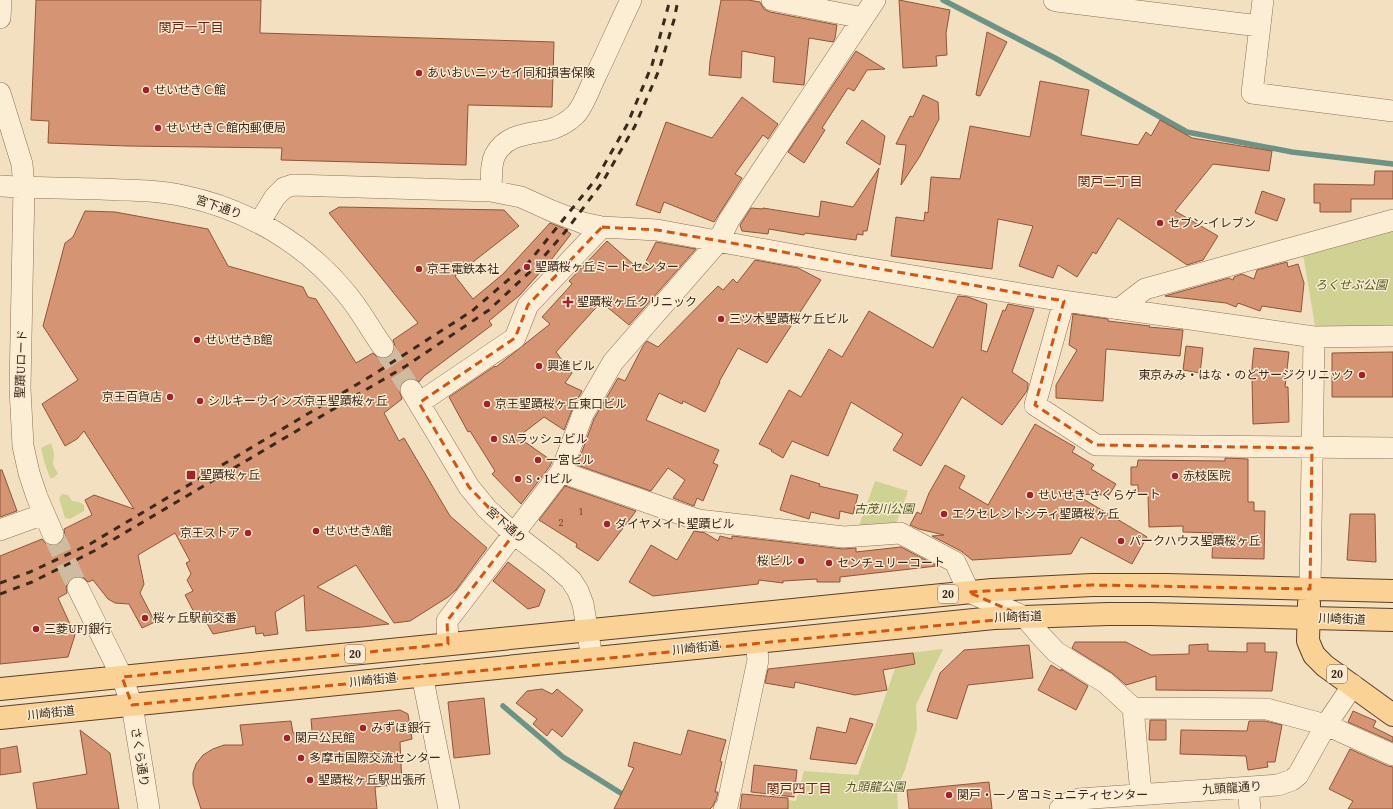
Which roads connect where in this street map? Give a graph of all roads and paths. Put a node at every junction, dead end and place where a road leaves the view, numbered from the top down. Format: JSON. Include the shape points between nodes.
{"nodes":[{"id":1,"x":1,"y":0,"type":"edge"},
{"id":2,"x":631,"y":0,"type":"edge"},
{"id":3,"x":772,"y":0,"type":"edge"},
{"id":4,"x":875,"y":0,"type":"edge"},
{"id":5,"x":1054,"y":0,"type":"edge"},
{"id":6,"x":1263,"y":0,"type":"edge"},
{"id":7,"x":0,"y":18,"type":"edge"},
{"id":8,"x":863,"y":18,"type":"junction"},
{"id":9,"x":1259,"y":26,"type":"junction"},
{"id":10,"x":0,"y":93,"type":"edge"},
{"id":11,"x":1393,"y":111,"type":"edge"},
{"id":12,"x":0,"y":186,"type":"edge"},
{"id":13,"x":24,"y":188,"type":"junction"},
{"id":14,"x":491,"y":191,"type":"junction"},
{"id":15,"x":1393,"y":220,"type":"edge"},
{"id":16,"x":259,"y":223,"type":"junction"},
{"id":17,"x":602,"y":226,"type":"junction"},
{"id":18,"x":718,"y":242,"type":"junction"},
{"id":19,"x":1064,"y":301,"type":"junction"},
{"id":20,"x":1119,"y":309,"type":"junction"},
{"id":21,"x":1393,"y":336,"type":"edge"},
{"id":22,"x":1314,"y":337,"type":"junction"},
{"id":23,"x":383,"y":347,"type":"tunnel mouth"},
{"id":24,"x":1312,"y":448,"type":"junction"},
{"id":25,"x":1393,"y":448,"type":"edge"},
{"id":26,"x":561,"y":472,"type":"junction"},
{"id":27,"x":44,"y":514,"type":"junction"},
{"id":28,"x":0,"y":530,"type":"edge"},
{"id":29,"x":54,"y":534,"type":"tunnel mouth"},
{"id":30,"x":514,"y":534,"type":"junction"},
{"id":31,"x":78,"y":588,"type":"tunnel mouth"},
{"id":32,"x":1310,"y":589,"type":"junction"},
{"id":33,"x":1393,"y":590,"type":"edge"},
{"id":34,"x":969,"y":592,"type":"junction"},
{"id":35,"x":1025,"y":617,"type":"junction"},
{"id":36,"x":1307,"y":617,"type":"junction"},
{"id":37,"x":1393,"y":620,"type":"edge"},
{"id":38,"x":588,"y":630,"type":"junction"},
{"id":39,"x":756,"y":642,"type":"junction"},
{"id":40,"x":448,"y":644,"type":"junction"},
{"id":41,"x":592,"y":658,"type":"junction"},
{"id":42,"x":422,"y":675,"type":"junction"},
{"id":43,"x":122,"y":677,"type":"junction"},
{"id":44,"x":1353,"y":685,"type":"junction"},
{"id":45,"x":0,"y":689,"type":"edge"},
{"id":46,"x":132,"y":705,"type":"junction"},
{"id":47,"x":1133,"y":708,"type":"junction"},
{"id":48,"x":1393,"y":715,"type":"edge"},
{"id":49,"x":0,"y":718,"type":"edge"},
{"id":50,"x":1326,"y":725,"type":"junction"},
{"id":51,"x":1393,"y":756,"type":"edge"},
{"id":52,"x":1248,"y":788,"type":"junction"},
{"id":53,"x":1141,"y":794,"type":"junction"},
{"id":54,"x":149,"y":809,"type":"edge"},
{"id":55,"x":449,"y":809,"type":"edge"},
{"id":56,"x":724,"y":809,"type":"edge"},
{"id":57,"x":1060,"y":809,"type":"edge"},
{"id":58,"x":1250,"y":809,"type":"edge"}],
"edges":[{"from":1,"to":7,"type":"street"},
{"from":2,"to":14,"type":"street","via":[[586,97],[575,115],[563,125],[524,134],[502,145],[495,155],[492,167]]},
{"from":3,"to":8,"type":"street"},
{"from":4,"to":8,"type":"street"},
{"from":5,"to":9,"type":"street"},
{"from":6,"to":9,"type":"street"},
{"from":8,"to":18,"type":"street","via":[[729,220]]},
{"from":9,"to":11,"type":"street","via":[[1252,93]]},
{"from":10,"to":13,"type":"street","name":"聖蹟Uロード","via":[[22,164]]},
{"from":12,"to":13,"type":"street","name":"宮下通り"},
{"from":13,"to":16,"type":"street","name":"宮下通り","via":[[139,190],[184,196],[216,204]]},
{"from":13,"to":27,"type":"street","name":"聖蹟Uロード","via":[[20,409],[22,446]]},
{"from":14,"to":16,"type":"street","via":[[293,185],[284,188],[275,197]]},
{"from":14,"to":17,"type":"street","via":[[521,197],[583,223]]},
{"from":15,"to":20,"type":"street","via":[[1145,289]]},
{"from":16,"to":23,"type":"street","name":"宮下通り","via":[[281,235],[325,271],[345,291]]},
{"from":17,"to":18,"type":"street","via":[[657,230]]},
{"from":17,"to":30,"type":"street","name":"宮下通り","via":[[528,306],[514,338],[415,397],[469,487],[487,509]]},
{"from":18,"to":19,"type":"street"},
{"from":18,"to":26,"type":"street","via":[[613,362],[583,414]]},
{"from":19,"to":20,"type":"street"},
{"from":19,"to":24,"type":"street","via":[[1035,405],[1096,445]]},
{"from":20,"to":22,"type":"street"},
{"from":21,"to":22,"type":"street"},
{"from":22,"to":24,"type":"street"},
{"from":24,"to":25,"type":"street"},
{"from":24,"to":32,"type":"street"},
{"from":26,"to":30,"type":"street"},
{"from":26,"to":34,"type":"street","via":[[698,520],[844,537],[900,533],[955,562]]},
{"from":27,"to":28,"type":"street"},
{"from":27,"to":29,"type":"street","name":"聖蹟Uロード"},
{"from":30,"to":38,"type":"street","name":"宮下通り","via":[[571,580],[583,604]]},
{"from":30,"to":40,"type":"street","via":[[447,621]]},
{"from":31,"to":43,"type":"street"},
{"from":32,"to":33,"type":"main road","number":"20"},
{"from":32,"to":34,"type":"main road","number":"20","via":[[1092,585]]},
{"from":32,"to":36,"type":"main road","number":"20"},
{"from":34,"to":35,"type":"street"},
{"from":34,"to":38,"type":"main road","number":"20"},
{"from":35,"to":36,"type":"main road","name":"川崎街道","number":"20","via":[[1108,614]]},
{"from":35,"to":39,"type":"main road","name":"川崎街道","number":"20"},
{"from":35,"to":47,"type":"street","via":[[1056,652],[1106,683]]},
{"from":36,"to":37,"type":"main road","name":"川崎街道","number":"20"},
{"from":36,"to":44,"type":"main road","number":"20","via":[[1308,642],[1314,655],[1325,666]]},
{"from":38,"to":40,"type":"main road","number":"20"},
{"from":38,"to":41,"type":"street","name":"宮下通り"},
{"from":39,"to":41,"type":"main road","name":"川崎街道","number":"20"},
{"from":39,"to":56,"type":"street","via":[[758,660],[727,807]]},
{"from":40,"to":43,"type":"main road","number":"20"},
{"from":41,"to":42,"type":"main road","name":"川崎街道","number":"20"},
{"from":42,"to":46,"type":"main road","name":"川崎街道","number":"20"},
{"from":42,"to":55,"type":"street"},
{"from":43,"to":45,"type":"main road","number":"20"},
{"from":43,"to":46,"type":"street"},
{"from":44,"to":48,"type":"main road","number":"20"},
{"from":44,"to":50,"type":"street","name":"九頭龍通り"},
{"from":46,"to":49,"type":"main road","name":"川崎街道","number":"20"},
{"from":46,"to":54,"type":"street","name":"さくら通り"},
{"from":47,"to":50,"type":"street","via":[[1267,709]]},
{"from":47,"to":53,"type":"street"},
{"from":50,"to":51,"type":"street"},
{"from":50,"to":52,"type":"street","name":"九頭龍通り","via":[[1298,775],[1292,780],[1278,785]]},
{"from":52,"to":53,"type":"street","name":"九頭龍通り"},
{"from":52,"to":58,"type":"street"},
{"from":53,"to":57,"type":"street","name":"九頭龍通り","via":[[1079,800]]}]}
